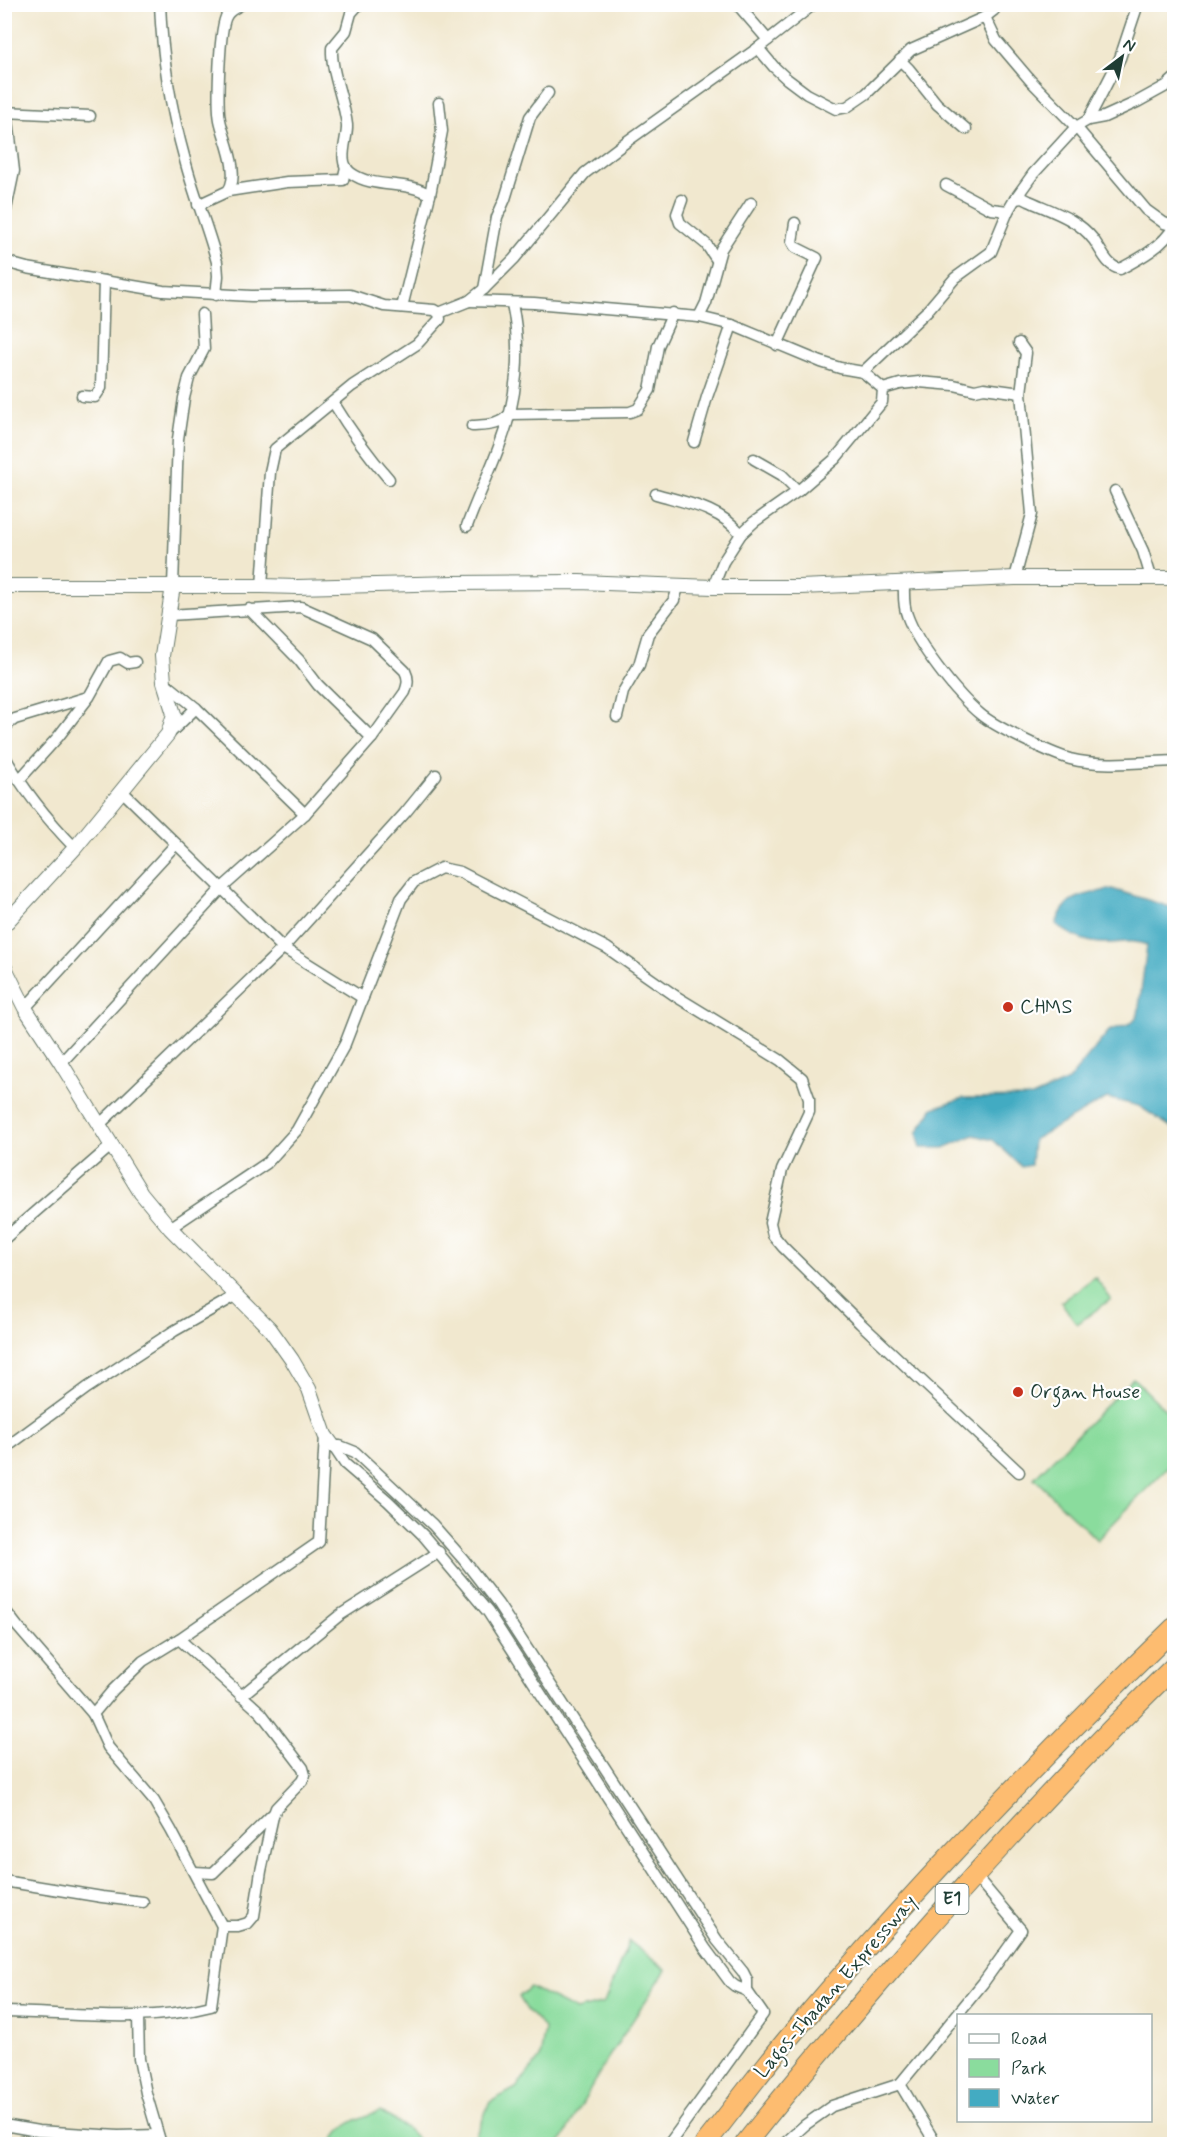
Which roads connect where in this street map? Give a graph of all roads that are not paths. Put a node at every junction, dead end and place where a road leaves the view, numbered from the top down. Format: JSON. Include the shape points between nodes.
{"nodes":[{"id":1,"x":160,"y":4,"type":"edge"},
{"id":2,"x":242,"y":4,"type":"edge"},
{"id":3,"x":358,"y":4,"type":"edge"},
{"id":4,"x":737,"y":4,"type":"edge"},
{"id":5,"x":814,"y":4,"type":"edge"},
{"id":6,"x":998,"y":4,"type":"edge"},
{"id":7,"x":1138,"y":4,"type":"edge"},
{"id":8,"x":985,"y":17,"type":"junction"},
{"id":9,"x":768,"y":40,"type":"junction"},
{"id":10,"x":758,"y":48,"type":"junction"},
{"id":11,"x":900,"y":60,"type":"junction"},
{"id":12,"x":1174,"y":79,"type":"edge"},
{"id":13,"x":4,"y":86,"type":"edge"},
{"id":14,"x":548,"y":93,"type":"dead end"},
{"id":15,"x":439,"y":103,"type":"dead end"},
{"id":16,"x":5,"y":112,"type":"edge"},
{"id":17,"x":90,"y":116,"type":"dead end"},
{"id":18,"x":1088,"y":120,"type":"junction"},
{"id":19,"x":1076,"y":127,"type":"junction"},
{"id":20,"x":966,"y":129,"type":"dead end"},
{"id":21,"x":346,"y":167,"type":"junction"},
{"id":22,"x":946,"y":185,"type":"dead end"},
{"id":23,"x":228,"y":191,"type":"junction"},
{"id":24,"x":430,"y":195,"type":"junction"},
{"id":25,"x":682,"y":200,"type":"dead end"},
{"id":26,"x":1015,"y":200,"type":"junction"},
{"id":27,"x":752,"y":202,"type":"dead end"},
{"id":28,"x":198,"y":205,"type":"junction"},
{"id":29,"x":1008,"y":211,"type":"junction"},
{"id":30,"x":4,"y":219,"type":"edge"},
{"id":31,"x":795,"y":223,"type":"dead end"},
{"id":32,"x":1174,"y":226,"type":"edge"},
{"id":33,"x":4,"y":259,"type":"edge"},
{"id":34,"x":717,"y":260,"type":"junction"},
{"id":35,"x":104,"y":281,"type":"junction"},
{"id":36,"x":484,"y":289,"type":"junction"},
{"id":37,"x":216,"y":295,"type":"junction"},
{"id":38,"x":469,"y":301,"type":"junction"},
{"id":39,"x":512,"y":304,"type":"junction"},
{"id":40,"x":402,"y":307,"type":"junction"},
{"id":41,"x":439,"y":313,"type":"junction"},
{"id":42,"x":673,"y":313,"type":"junction"},
{"id":43,"x":202,"y":314,"type":"dead end"},
{"id":44,"x":699,"y":317,"type":"junction"},
{"id":45,"x":732,"y":325,"type":"junction"},
{"id":46,"x":1019,"y":343,"type":"dead end"},
{"id":47,"x":777,"y":345,"type":"junction"},
{"id":48,"x":863,"y":372,"type":"junction"},
{"id":49,"x":883,"y":389,"type":"junction"},
{"id":50,"x":1021,"y":393,"type":"junction"},
{"id":51,"x":82,"y":396,"type":"dead end"},
{"id":52,"x":333,"y":402,"type":"junction"},
{"id":53,"x":510,"y":414,"type":"junction"},
{"id":54,"x":472,"y":426,"type":"dead end"},
{"id":55,"x":694,"y":442,"type":"dead end"},
{"id":56,"x":754,"y":459,"type":"dead end"},
{"id":57,"x":389,"y":479,"type":"dead end"},
{"id":58,"x":798,"y":491,"type":"junction"},
{"id":59,"x":1115,"y":491,"type":"dead end"},
{"id":60,"x":657,"y":494,"type":"dead end"},
{"id":61,"x":467,"y":526,"type":"dead end"},
{"id":62,"x":741,"y":534,"type":"junction"},
{"id":63,"x":1015,"y":578,"type":"junction"},
{"id":64,"x":1151,"y":578,"type":"junction"},
{"id":65,"x":1174,"y":578,"type":"edge"},
{"id":66,"x":904,"y":584,"type":"junction"},
{"id":67,"x":679,"y":585,"type":"junction"},
{"id":68,"x":4,"y":586,"type":"edge"},
{"id":69,"x":173,"y":586,"type":"junction"},
{"id":70,"x":262,"y":586,"type":"junction"},
{"id":71,"x":713,"y":587,"type":"junction"},
{"id":72,"x":249,"y":609,"type":"junction"},
{"id":73,"x":169,"y":615,"type":"junction"},
{"id":74,"x":135,"y":662,"type":"dead end"},
{"id":75,"x":164,"y":682,"type":"junction"},
{"id":76,"x":88,"y":697,"type":"junction"},
{"id":77,"x":196,"y":708,"type":"junction"},
{"id":78,"x":616,"y":717,"type":"dead end"},
{"id":79,"x":4,"y":727,"type":"edge"},
{"id":80,"x":168,"y":734,"type":"junction"},
{"id":81,"x":372,"y":738,"type":"junction"},
{"id":82,"x":4,"y":755,"type":"edge"},
{"id":83,"x":1174,"y":761,"type":"edge"},
{"id":84,"x":436,"y":775,"type":"dead end"},
{"id":85,"x":19,"y":780,"type":"junction"},
{"id":86,"x":122,"y":791,"type":"junction"},
{"id":87,"x":305,"y":814,"type":"junction"},
{"id":88,"x":176,"y":844,"type":"junction"},
{"id":89,"x":75,"y":848,"type":"junction"},
{"id":90,"x":222,"y":888,"type":"junction"},
{"id":91,"x":4,"y":925,"type":"edge"},
{"id":92,"x":283,"y":948,"type":"junction"},
{"id":93,"x":4,"y":966,"type":"edge"},
{"id":94,"x":363,"y":998,"type":"junction"},
{"id":95,"x":25,"y":1008,"type":"junction"},
{"id":96,"x":61,"y":1063,"type":"junction"},
{"id":97,"x":99,"y":1125,"type":"junction"},
{"id":98,"x":112,"y":1145,"type":"junction"},
{"id":99,"x":170,"y":1228,"type":"junction"},
{"id":100,"x":4,"y":1239,"type":"edge"},
{"id":101,"x":237,"y":1295,"type":"junction"},
{"id":102,"x":329,"y":1440,"type":"junction"},
{"id":103,"x":4,"y":1449,"type":"edge"},
{"id":104,"x":1019,"y":1472,"type":"dead end"},
{"id":105,"x":438,"y":1552,"type":"junction"},
{"id":106,"x":4,"y":1609,"type":"edge"},
{"id":107,"x":1174,"y":1628,"type":"edge"},
{"id":108,"x":179,"y":1639,"type":"junction"},
{"id":109,"x":1174,"y":1667,"type":"edge"},
{"id":110,"x":241,"y":1696,"type":"junction"},
{"id":111,"x":93,"y":1714,"type":"junction"},
{"id":112,"x":274,"y":1813,"type":"junction"},
{"id":113,"x":194,"y":1872,"type":"junction"},
{"id":114,"x":974,"y":1874,"type":"junction"},
{"id":115,"x":4,"y":1881,"type":"edge"},
{"id":116,"x":143,"y":1902,"type":"dead end"},
{"id":117,"x":222,"y":1926,"type":"junction"},
{"id":118,"x":747,"y":1991,"type":"junction"},
{"id":119,"x":4,"y":2013,"type":"edge"},
{"id":120,"x":958,"y":2014,"type":"edge"},
{"id":121,"x":957,"y":2015,"type":"edge"},
{"id":122,"x":138,"y":2018,"type":"junction"},
{"id":123,"x":900,"y":2084,"type":"junction"},
{"id":124,"x":4,"y":2125,"type":"edge"},
{"id":125,"x":159,"y":2140,"type":"edge"},
{"id":126,"x":669,"y":2145,"type":"edge"},
{"id":127,"x":705,"y":2145,"type":"edge"},
{"id":128,"x":745,"y":2145,"type":"edge"},
{"id":129,"x":784,"y":2145,"type":"edge"},
{"id":130,"x":936,"y":2145,"type":"edge"}],
"edges":[{"from":1,"to":28,"type":"street","via":[[174,117]]},
{"from":2,"to":23,"type":"street","via":[[226,15],[222,29],[220,119],[234,178]]},
{"from":3,"to":21,"type":"street","via":[[346,31],[332,48],[347,128]]},
{"from":4,"to":9,"type":"street"},
{"from":5,"to":9,"type":"street"},
{"from":6,"to":8,"type":"street"},
{"from":7,"to":18,"type":"street","via":[[1120,58]]},
{"from":8,"to":11,"type":"street","via":[[925,43]]},
{"from":8,"to":19,"type":"street","via":[[996,40]]},
{"from":9,"to":10,"type":"street"},
{"from":10,"to":11,"type":"street","via":[[787,79],[836,109],[866,94]]},
{"from":10,"to":36,"type":"street","via":[[585,173]]},
{"from":11,"to":20,"type":"street","via":[[937,104]]},
{"from":12,"to":18,"type":"street","via":[[1137,102]]},
{"from":13,"to":16,"type":"street"},
{"from":14,"to":36,"type":"street","via":[[530,117],[497,217]]},
{"from":15,"to":24,"type":"street","via":[[442,132]]},
{"from":16,"to":17,"type":"street"},
{"from":16,"to":30,"type":"street","via":[[14,171]]},
{"from":18,"to":19,"type":"street"},
{"from":19,"to":26,"type":"street"},
{"from":19,"to":32,"type":"street","via":[[1146,210]]},
{"from":21,"to":23,"type":"street","via":[[343,180],[287,182]]},
{"from":21,"to":24,"type":"street","via":[[370,181],[413,187]]},
{"from":22,"to":29,"type":"street","via":[[991,209]]},
{"from":23,"to":28,"type":"street"},
{"from":24,"to":40,"type":"street"},
{"from":25,"to":34,"type":"street","via":[[677,214],[680,223],[706,244]]},
{"from":26,"to":29,"type":"street"},
{"from":26,"to":32,"type":"street","via":[[1023,198],[1085,230],[1105,258],[1120,269],[1165,239]]},
{"from":27,"to":34,"type":"street","via":[[720,249]]},
{"from":28,"to":37,"type":"street","via":[[217,262]]},
{"from":29,"to":48,"type":"street","via":[[991,252],[955,278],[927,311]]},
{"from":31,"to":47,"type":"street","via":[[795,247],[817,258]]},
{"from":33,"to":35,"type":"street","via":[[27,268]]},
{"from":34,"to":44,"type":"street"},
{"from":35,"to":37,"type":"street"},
{"from":35,"to":51,"type":"street","via":[[101,388],[95,397]]},
{"from":36,"to":38,"type":"street"},
{"from":37,"to":40,"type":"street","via":[[350,295],[384,306]]},
{"from":38,"to":39,"type":"street"},
{"from":38,"to":41,"type":"street"},
{"from":39,"to":42,"type":"street"},
{"from":39,"to":53,"type":"street","via":[[517,349]]},
{"from":40,"to":41,"type":"street"},
{"from":41,"to":52,"type":"street","via":[[440,319],[417,344]]},
{"from":42,"to":44,"type":"street"},
{"from":42,"to":53,"type":"street","via":[[658,346],[650,390],[638,409]]},
{"from":43,"to":69,"type":"street","via":[[204,348],[189,378],[178,439]]},
{"from":44,"to":45,"type":"street"},
{"from":45,"to":47,"type":"street"},
{"from":45,"to":55,"type":"street"},
{"from":46,"to":50,"type":"street","via":[[1026,353]]},
{"from":47,"to":48,"type":"street","via":[[840,368]]},
{"from":48,"to":49,"type":"street"},
{"from":49,"to":50,"type":"street","via":[[919,382]]},
{"from":49,"to":58,"type":"street","via":[[882,402],[864,426],[835,459]]},
{"from":50,"to":63,"type":"street","via":[[1032,514]]},
{"from":52,"to":57,"type":"street","via":[[353,435]]},
{"from":52,"to":70,"type":"street","via":[[273,452]]},
{"from":53,"to":54,"type":"street","via":[[496,425]]},
{"from":53,"to":61,"type":"street"},
{"from":56,"to":58,"type":"street","via":[[782,475]]},
{"from":58,"to":62,"type":"street"},
{"from":59,"to":64,"type":"street"},
{"from":60,"to":62,"type":"street","via":[[720,515]]},
{"from":62,"to":71,"type":"street"},
{"from":63,"to":64,"type":"street"},
{"from":63,"to":66,"type":"street"},
{"from":64,"to":65,"type":"street"},
{"from":66,"to":71,"type":"street"},
{"from":66,"to":83,"type":"street","via":[[907,617],[922,644],[965,702],[982,716],[1069,759]]},
{"from":67,"to":70,"type":"street","via":[[556,582]]},
{"from":67,"to":71,"type":"street"},
{"from":67,"to":78,"type":"street","via":[[674,600],[648,634]]},
{"from":68,"to":69,"type":"street"},
{"from":69,"to":70,"type":"street"},
{"from":69,"to":73,"type":"street"},
{"from":72,"to":73,"type":"street"},
{"from":72,"to":81,"type":"street"},
{"from":72,"to":81,"type":"street","via":[[301,607],[372,639],[390,655],[405,671],[408,684]]},
{"from":73,"to":75,"type":"street","via":[[162,656]]},
{"from":74,"to":76,"type":"street","via":[[120,658],[109,661]]},
{"from":75,"to":77,"type":"street"},
{"from":75,"to":80,"type":"street","via":[[174,714]]},
{"from":76,"to":79,"type":"street","via":[[15,719]]},
{"from":76,"to":85,"type":"street"},
{"from":77,"to":80,"type":"street"},
{"from":77,"to":87,"type":"street"},
{"from":80,"to":86,"type":"street"},
{"from":81,"to":87,"type":"street"},
{"from":82,"to":85,"type":"street"},
{"from":84,"to":92,"type":"street"},
{"from":85,"to":89,"type":"street"},
{"from":86,"to":88,"type":"street"},
{"from":86,"to":89,"type":"street"},
{"from":87,"to":90,"type":"street"},
{"from":88,"to":90,"type":"street"},
{"from":88,"to":95,"type":"street"},
{"from":89,"to":91,"type":"street"},
{"from":90,"to":92,"type":"street"},
{"from":90,"to":96,"type":"street"},
{"from":92,"to":94,"type":"street"},
{"from":92,"to":97,"type":"street"},
{"from":93,"to":95,"type":"street"},
{"from":94,"to":99,"type":"street","via":[[345,1044],[291,1137],[267,1163]]},
{"from":94,"to":104,"type":"street","via":[[401,899],[414,882],[441,868],[460,872],[607,948],[786,1065],[802,1078],[809,1112],[776,1187],[770,1223],[773,1235]]},
{"from":95,"to":96,"type":"street"},
{"from":96,"to":97,"type":"street"},
{"from":97,"to":98,"type":"street"},
{"from":98,"to":99,"type":"street","via":[[141,1193]]},
{"from":98,"to":100,"type":"street"},
{"from":99,"to":101,"type":"street"},
{"from":101,"to":102,"type":"street","via":[[270,1329],[292,1360],[309,1389]]},
{"from":101,"to":103,"type":"street","via":[[87,1388]]},
{"from":102,"to":105,"type":"street","via":[[345,1464]]},
{"from":102,"to":108,"type":"street","via":[[319,1542]]},
{"from":102,"to":118,"type":"street","via":[[364,1460],[433,1525],[498,1604],[717,1940],[743,1972]]},
{"from":105,"to":110,"type":"street","via":[[340,1615]]},
{"from":105,"to":118,"type":"street","via":[[488,1612],[705,1948],[730,1982]]},
{"from":106,"to":111,"type":"street"},
{"from":107,"to":127,"type":"highway","name":"Lagos-Ibadan Expressway","number":"E1","via":[[996,1808],[871,1943],[785,2042]]},
{"from":108,"to":110,"type":"street"},
{"from":108,"to":111,"type":"street","via":[[143,1661]]},
{"from":109,"to":114,"type":"highway","name":"Lagos-Ibadan Expressway","number":"E1"},
{"from":110,"to":112,"type":"street","via":[[261,1713],[303,1768],[302,1781]]},
{"from":111,"to":113,"type":"street","via":[[108,1747],[154,1802]]},
{"from":112,"to":113,"type":"street","via":[[213,1873]]},
{"from":112,"to":117,"type":"street","via":[[254,1916],[248,1923]]},
{"from":113,"to":117,"type":"street"},
{"from":114,"to":120,"type":"street","via":[[1021,1930]]},
{"from":114,"to":128,"type":"highway","name":"Lagos-Ibadan Expressway","number":"E1","via":[[795,2080]]},
{"from":115,"to":116,"type":"street"},
{"from":117,"to":122,"type":"street","via":[[211,2006]]},
{"from":118,"to":126,"type":"street","via":[[763,2014]]},
{"from":119,"to":122,"type":"street"},
{"from":121,"to":123,"type":"street"},
{"from":122,"to":125,"type":"street","via":[[139,2059]]},
{"from":123,"to":129,"type":"street","via":[[832,2106]]},
{"from":123,"to":130,"type":"street"},
{"from":124,"to":125,"type":"street"}]}
